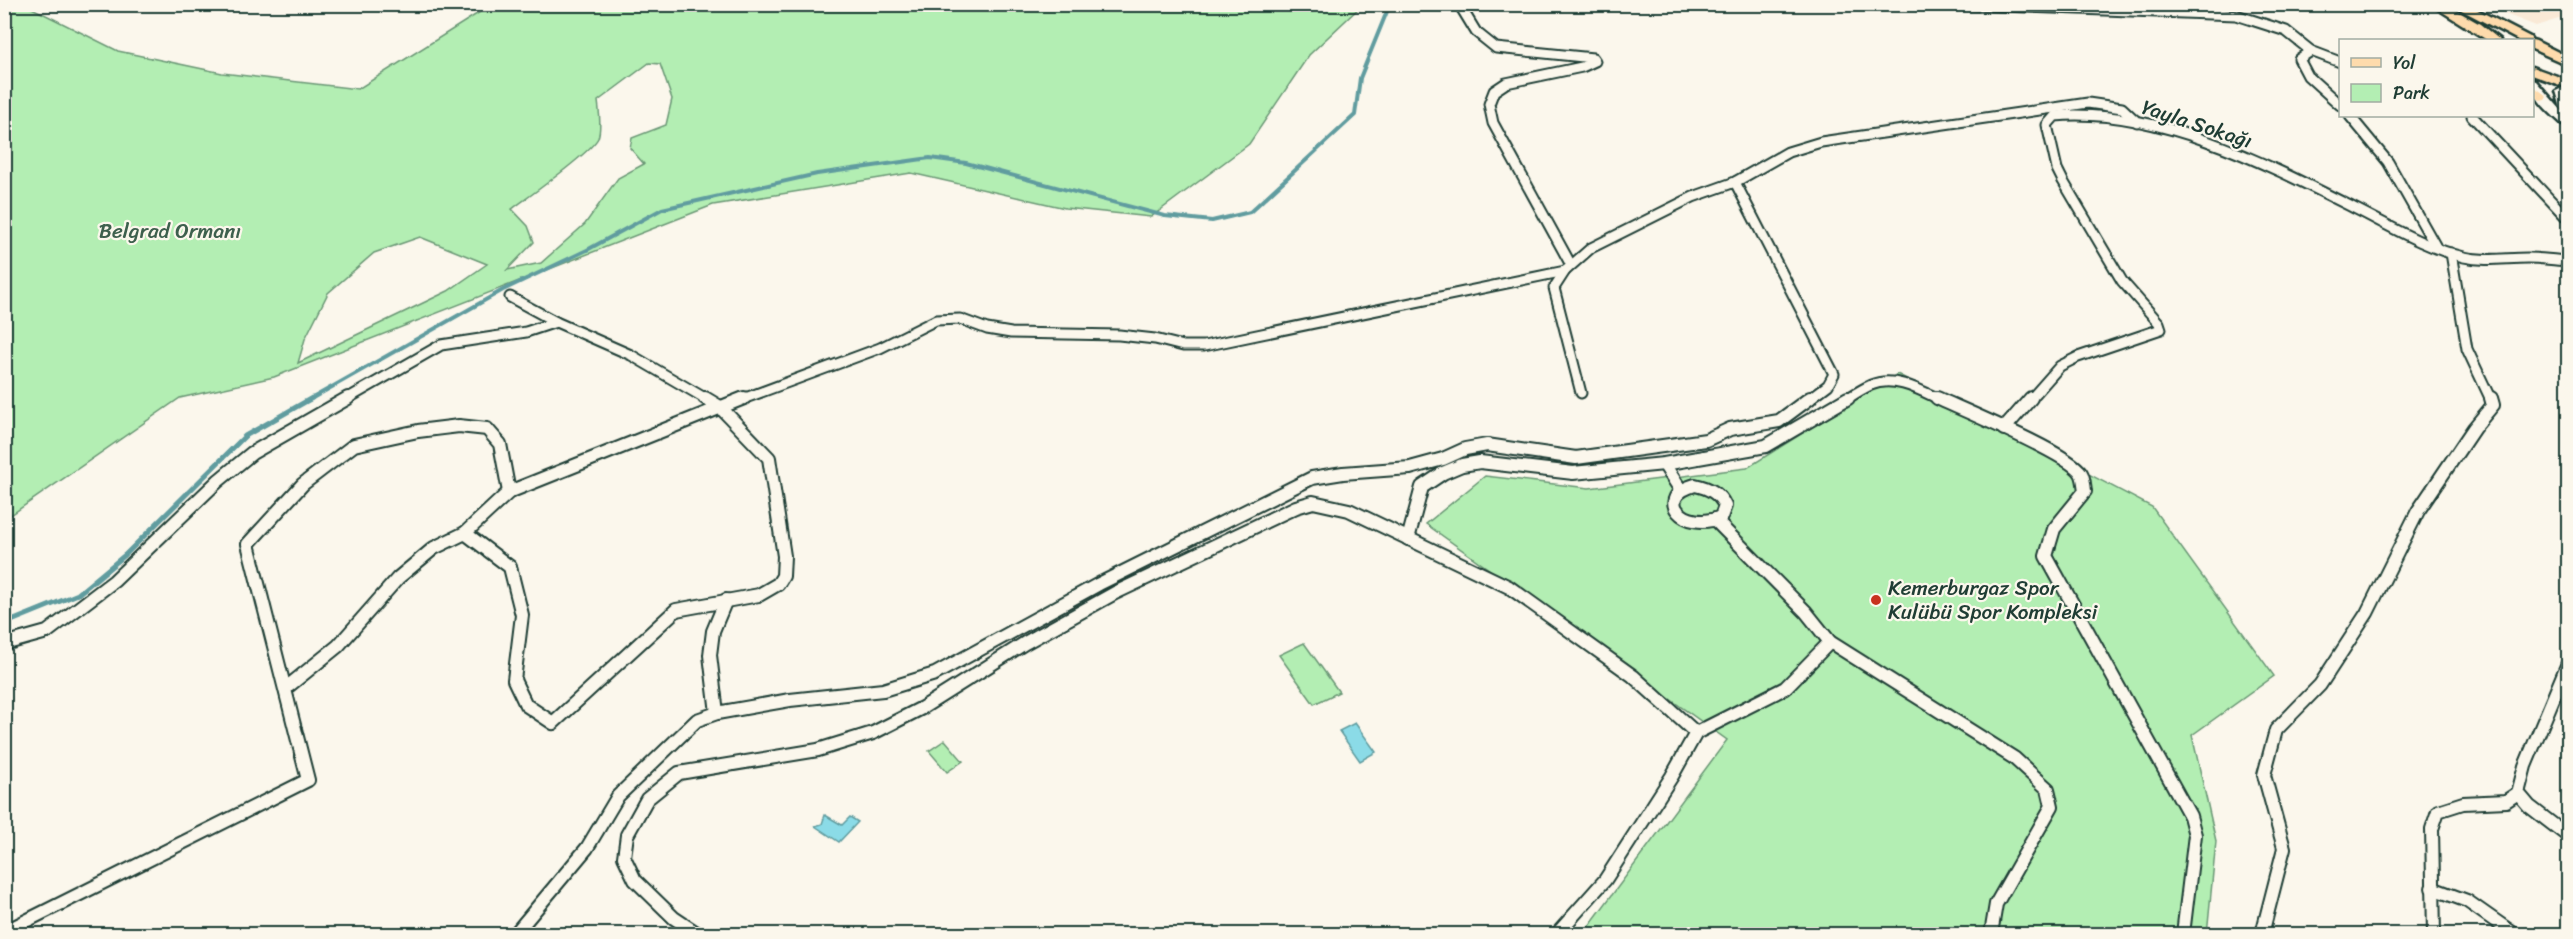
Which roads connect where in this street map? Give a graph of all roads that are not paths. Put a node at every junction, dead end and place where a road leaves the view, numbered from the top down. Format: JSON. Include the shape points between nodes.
{"nodes":[{"id":1,"x":1464,"y":4,"type":"edge"},
{"id":2,"x":1950,"y":4,"type":"edge"},
{"id":3,"x":2456,"y":4,"type":"edge"},
{"id":4,"x":2438,"y":6,"type":"edge"},
{"id":5,"x":2478,"y":39,"type":"edge"},
{"id":6,"x":2493,"y":39,"type":"edge"},
{"id":7,"x":2524,"y":39,"type":"edge"},
{"id":8,"x":2534,"y":45,"type":"edge"},
{"id":9,"x":2311,"y":51,"type":"junction"},
{"id":10,"x":2534,"y":54,"type":"edge"},
{"id":11,"x":2568,"y":61,"type":"edge"},
{"id":12,"x":2339,"y":62,"type":"edge"},
{"id":13,"x":2534,"y":72,"type":"edge"},
{"id":14,"x":2568,"y":86,"type":"edge"},
{"id":15,"x":2535,"y":95,"type":"edge"},
{"id":16,"x":2339,"y":104,"type":"edge"},
{"id":17,"x":2568,"y":112,"type":"edge"},
{"id":18,"x":2351,"y":117,"type":"edge"},
{"id":19,"x":2473,"y":117,"type":"edge"},
{"id":20,"x":2137,"y":122,"type":"junction"},
{"id":21,"x":2568,"y":124,"type":"edge"},
{"id":22,"x":1735,"y":182,"type":"junction"},
{"id":23,"x":2568,"y":219,"type":"edge"},
{"id":24,"x":2436,"y":247,"type":"junction"},
{"id":25,"x":2451,"y":253,"type":"junction"},
{"id":26,"x":2568,"y":261,"type":"edge"},
{"id":27,"x":1568,"y":268,"type":"junction"},
{"id":28,"x":510,"y":297,"type":"dead end"},
{"id":29,"x":556,"y":322,"type":"junction"},
{"id":30,"x":1581,"y":393,"type":"dead end"},
{"id":31,"x":720,"y":407,"type":"junction"},
{"id":32,"x":2004,"y":429,"type":"junction"},
{"id":33,"x":1664,"y":464,"type":"junction"},
{"id":34,"x":1680,"y":489,"type":"junction"},
{"id":35,"x":509,"y":492,"type":"junction"},
{"id":36,"x":1716,"y":521,"type":"junction"},
{"id":37,"x":465,"y":533,"type":"junction"},
{"id":38,"x":1408,"y":539,"type":"junction"},
{"id":39,"x":726,"y":600,"type":"junction"},
{"id":40,"x":1830,"y":642,"type":"junction"},
{"id":41,"x":4,"y":644,"type":"edge"},
{"id":42,"x":2568,"y":663,"type":"edge"},
{"id":43,"x":286,"y":688,"type":"junction"},
{"id":44,"x":717,"y":713,"type":"junction"},
{"id":45,"x":1696,"y":733,"type":"junction"},
{"id":46,"x":2518,"y":793,"type":"junction"},
{"id":47,"x":2568,"y":836,"type":"edge"},
{"id":48,"x":2432,"y":888,"type":"junction"},
{"id":49,"x":4,"y":932,"type":"edge"},
{"id":50,"x":515,"y":934,"type":"edge"},
{"id":51,"x":698,"y":934,"type":"edge"},
{"id":52,"x":1557,"y":934,"type":"edge"},
{"id":53,"x":1991,"y":934,"type":"edge"},
{"id":54,"x":2183,"y":934,"type":"edge"},
{"id":55,"x":2262,"y":934,"type":"edge"},
{"id":56,"x":2434,"y":934,"type":"edge"},
{"id":57,"x":2514,"y":934,"type":"edge"}],
"edges":[{"from":1,"to":27,"type":"street","via":[[1467,22],[1496,48],[1595,61],[1581,68],[1503,83],[1487,102],[1493,123]]},
{"from":2,"to":9,"type":"street","via":[[2236,15],[2286,31]]},
{"from":3,"to":7,"type":"main road"},
{"from":4,"to":5,"type":"main road"},
{"from":4,"to":6,"type":"main road"},
{"from":8,"to":11,"type":"main road"},
{"from":9,"to":12,"type":"street"},
{"from":9,"to":16,"type":"street","via":[[2299,59],[2308,76]]},
{"from":10,"to":11,"type":"main road"},
{"from":13,"to":14,"type":"main road"},
{"from":14,"to":17,"type":"main road","via":[[2562,91]]},
{"from":15,"to":21,"type":"main road"},
{"from":18,"to":24,"type":"street","via":[[2377,143]]},
{"from":19,"to":23,"type":"street"},
{"from":20,"to":22,"type":"street","via":[[2122,109],[2103,103],[2056,106],[1821,142],[1788,152]]},
{"from":20,"to":24,"type":"street","name":"Yayla Sokağı","via":[[2238,153]]},
{"from":20,"to":32,"type":"street","name":"Yayla Sokağı","via":[[2065,114],[2055,116],[2047,125],[2063,181],[2122,281],[2161,328],[2060,366]]},
{"from":22,"to":27,"type":"street","via":[[1693,197],[1591,248]]},
{"from":22,"to":44,"type":"street","via":[[1834,374],[1828,386],[1779,421],[1730,429],[1706,440],[1576,458],[1487,445],[1410,468],[1312,478],[1099,584],[935,674],[883,690]]},
{"from":24,"to":25,"type":"street","name":"Yayla Sokağı"},
{"from":25,"to":26,"type":"street","name":"Yayla Sokağı","via":[[2484,260]]},
{"from":25,"to":55,"type":"street","via":[[2467,349],[2493,405],[2418,510],[2367,614],[2320,685],[2276,730],[2264,775],[2284,848]]},
{"from":27,"to":30,"type":"street","via":[[1554,288]]},
{"from":27,"to":31,"type":"street","via":[[1194,347],[1125,335],[1011,333],[944,318],[880,348]]},
{"from":28,"to":29,"type":"street"},
{"from":29,"to":31,"type":"street","via":[[631,355]]},
{"from":29,"to":41,"type":"street","via":[[526,332],[441,345],[262,447],[218,481],[106,587],[47,632]]},
{"from":31,"to":35,"type":"street"},
{"from":31,"to":39,"type":"street","via":[[769,458],[784,556],[783,576],[778,584],[759,595]]},
{"from":32,"to":33,"type":"street","via":[[1908,385],[1887,382],[1872,384],[1766,446]]},
{"from":32,"to":54,"type":"street","via":[[2074,465],[2082,474],[2085,491],[2052,532],[2046,556],[2192,820],[2195,836]]},
{"from":33,"to":34,"type":"street"},
{"from":33,"to":38,"type":"street","via":[[1559,473],[1487,462],[1451,469],[1422,488]]},
{"from":34,"to":36,"type":"street","via":[[1674,499],[1678,511],[1691,521]]},
{"from":34,"to":36,"type":"street","via":[[1703,486],[1718,494],[1725,506],[1722,517]]},
{"from":35,"to":37,"type":"street"},
{"from":35,"to":43,"type":"street","via":[[500,444],[487,429],[459,426],[354,445],[303,484],[248,544]]},
{"from":36,"to":40,"type":"street","via":[[1798,603]]},
{"from":37,"to":39,"type":"street","via":[[510,567],[522,615],[514,680],[526,705],[553,723],[676,610]]},
{"from":37,"to":43,"type":"street","via":[[434,548],[398,578],[338,646]]},
{"from":38,"to":45,"type":"street","via":[[1509,586],[1538,605],[1634,676]]},
{"from":38,"to":51,"type":"street","via":[[1349,510],[1313,502],[1296,507],[1115,592],[922,708],[873,733],[818,750],[679,773],[647,799],[627,835],[624,857],[634,880],[674,918]]},
{"from":39,"to":44,"type":"street","via":[[713,631],[710,655]]},
{"from":40,"to":45,"type":"street","via":[[1785,688]]},
{"from":40,"to":53,"type":"street","via":[[2014,758],[2048,789],[2052,806],[1996,904]]},
{"from":42,"to":46,"type":"street","via":[[2524,766]]},
{"from":43,"to":49,"type":"street","via":[[308,780]]},
{"from":44,"to":50,"type":"street","via":[[697,720],[618,796],[587,848]]},
{"from":45,"to":52,"type":"street","via":[[1605,880]]},
{"from":46,"to":47,"type":"street"},
{"from":46,"to":48,"type":"street","via":[[2506,801],[2463,803],[2438,811],[2432,829]]},
{"from":48,"to":56,"type":"street"},
{"from":48,"to":57,"type":"street","via":[[2467,901]]}]}
